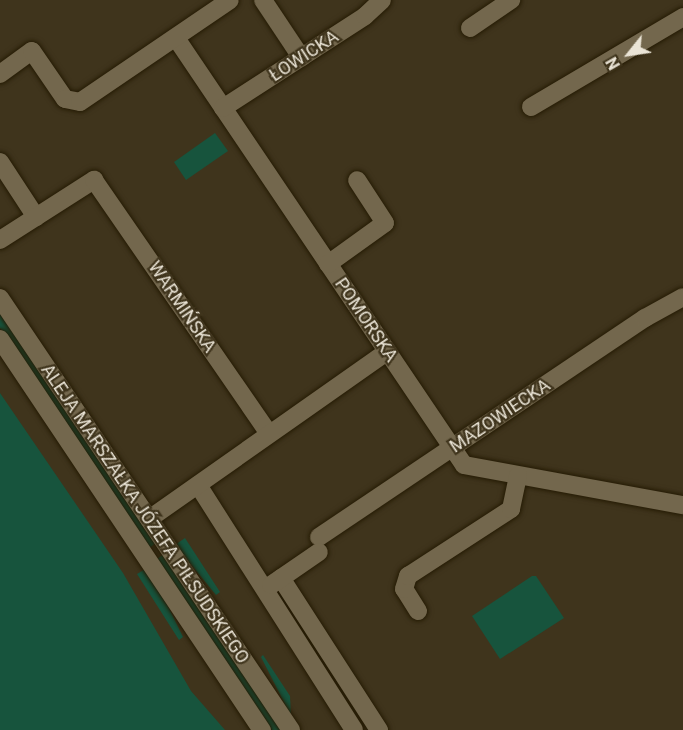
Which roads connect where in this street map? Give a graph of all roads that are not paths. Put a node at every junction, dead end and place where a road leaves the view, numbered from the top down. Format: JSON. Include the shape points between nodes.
{"nodes":[{"id":1,"x":230,"y":0,"type":"edge"},
{"id":2,"x":263,"y":0,"type":"edge"},
{"id":3,"x":382,"y":0,"type":"edge"},
{"id":4,"x":511,"y":0,"type":"edge"},
{"id":5,"x":203,"y":7,"type":"edge"},
{"id":6,"x":683,"y":17,"type":"edge"},
{"id":7,"x":470,"y":28,"type":"dead end"},
{"id":8,"x":176,"y":38,"type":"junction"},
{"id":9,"x":301,"y":57,"type":"junction"},
{"id":10,"x":0,"y":74,"type":"edge"},
{"id":11,"x":531,"y":107,"type":"dead end"},
{"id":12,"x":223,"y":108,"type":"junction"},
{"id":13,"x":0,"y":162,"type":"edge"},
{"id":14,"x":357,"y":180,"type":"dead end"},
{"id":15,"x":36,"y":217,"type":"junction"},
{"id":16,"x":1,"y":239,"type":"edge"},
{"id":17,"x":328,"y":264,"type":"junction"},
{"id":18,"x":683,"y":297,"type":"edge"},
{"id":19,"x":0,"y":298,"type":"edge"},
{"id":20,"x":0,"y":339,"type":"edge"},
{"id":21,"x":387,"y":352,"type":"junction"},
{"id":22,"x":269,"y":434,"type":"junction"},
{"id":23,"x":452,"y":449,"type":"junction"},
{"id":24,"x":518,"y":476,"type":"junction"},
{"id":25,"x":198,"y":485,"type":"junction"},
{"id":26,"x":682,"y":499,"type":"edge"},
{"id":27,"x":149,"y":519,"type":"junction"},
{"id":28,"x":281,"y":578,"type":"junction"},
{"id":29,"x":264,"y":590,"type":"junction"},
{"id":30,"x":418,"y":611,"type":"dead end"},
{"id":31,"x":262,"y":730,"type":"edge"},
{"id":32,"x":291,"y":730,"type":"edge"},
{"id":33,"x":354,"y":730,"type":"edge"},
{"id":34,"x":379,"y":730,"type":"edge"}],
"edges":[{"from":1,"to":5,"type":"street"},
{"from":2,"to":9,"type":"street"},
{"from":3,"to":9,"type":"street","name":"ŁOWICKA","via":[[365,16]]},
{"from":4,"to":7,"type":"street"},
{"from":5,"to":8,"type":"street"},
{"from":6,"to":11,"type":"street"},
{"from":8,"to":10,"type":"street","via":[[80,102],[65,99],[32,51]]},
{"from":8,"to":12,"type":"street","name":"POMORSKA"},
{"from":9,"to":12,"type":"street","name":"ŁOWICKA"},
{"from":12,"to":17,"type":"street","name":"POMORSKA"},
{"from":13,"to":15,"type":"street"},
{"from":14,"to":17,"type":"street","via":[[385,223]]},
{"from":15,"to":16,"type":"street"},
{"from":15,"to":22,"type":"street","name":"WARMIŃSKA","via":[[94,180]]},
{"from":17,"to":21,"type":"street","name":"POMORSKA"},
{"from":18,"to":23,"type":"street","name":"MAZOWIECKA"},
{"from":19,"to":27,"type":"street","name":"ALEJA MARSZAŁKA JÓZEFA PIŁSUDSKIEGO"},
{"from":20,"to":31,"type":"street","name":"ALEJA MARSZAŁKA JÓZEFA PIŁSUDSKIEGO"},
{"from":21,"to":22,"type":"street"},
{"from":21,"to":23,"type":"street","name":"POMORSKA"},
{"from":22,"to":25,"type":"street"},
{"from":23,"to":24,"type":"street","name":"POMORSKA","via":[[464,465]]},
{"from":23,"to":28,"type":"street","name":"MAZOWIECKA","via":[[319,544]]},
{"from":24,"to":26,"type":"street","name":"POMORSKA"},
{"from":24,"to":30,"type":"street","via":[[511,509],[408,576],[404,589]]},
{"from":25,"to":27,"type":"street"},
{"from":25,"to":29,"type":"street"},
{"from":27,"to":32,"type":"street","name":"ALEJA MARSZAŁKA JÓZEFA PIŁSUDSKIEGO"},
{"from":28,"to":29,"type":"street","name":"MAZOWIECKA"},
{"from":28,"to":34,"type":"street"},
{"from":29,"to":33,"type":"street"}]}
